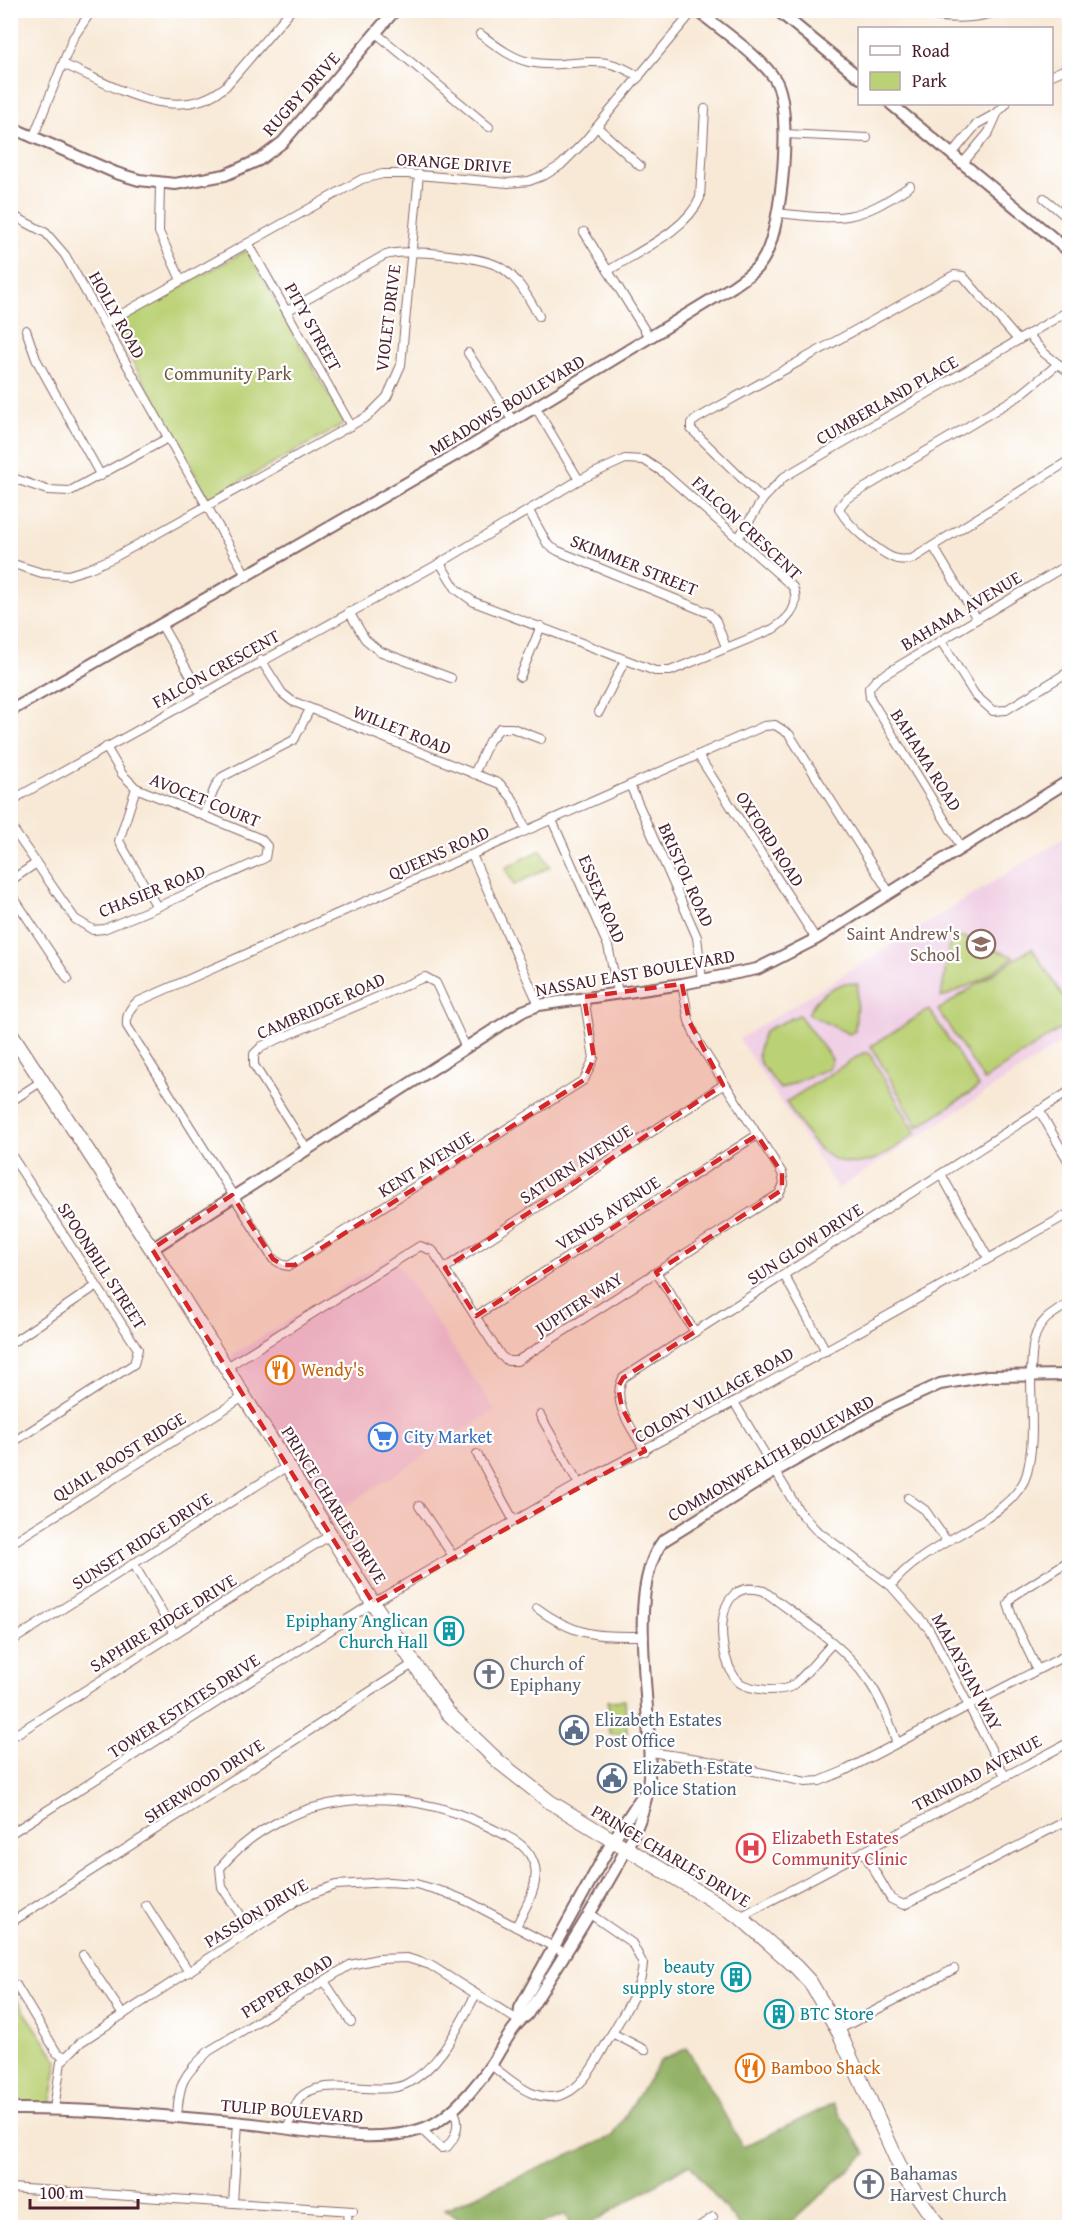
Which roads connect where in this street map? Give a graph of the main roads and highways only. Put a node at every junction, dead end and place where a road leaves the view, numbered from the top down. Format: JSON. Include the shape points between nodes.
{"nodes":[{"id":1,"x":10,"y":1032,"type":"edge"},
{"id":2,"x":940,"y":2228,"type":"edge"}],
"edges":[{"from":1,"to":2,"type":"highway","name":"PRINCE CHARLES DRIVE","via":[[152,1248],[413,1665],[448,1713],[499,1762],[550,1802],[740,1917],[810,1982],[838,2030],[904,2178]]}]}
